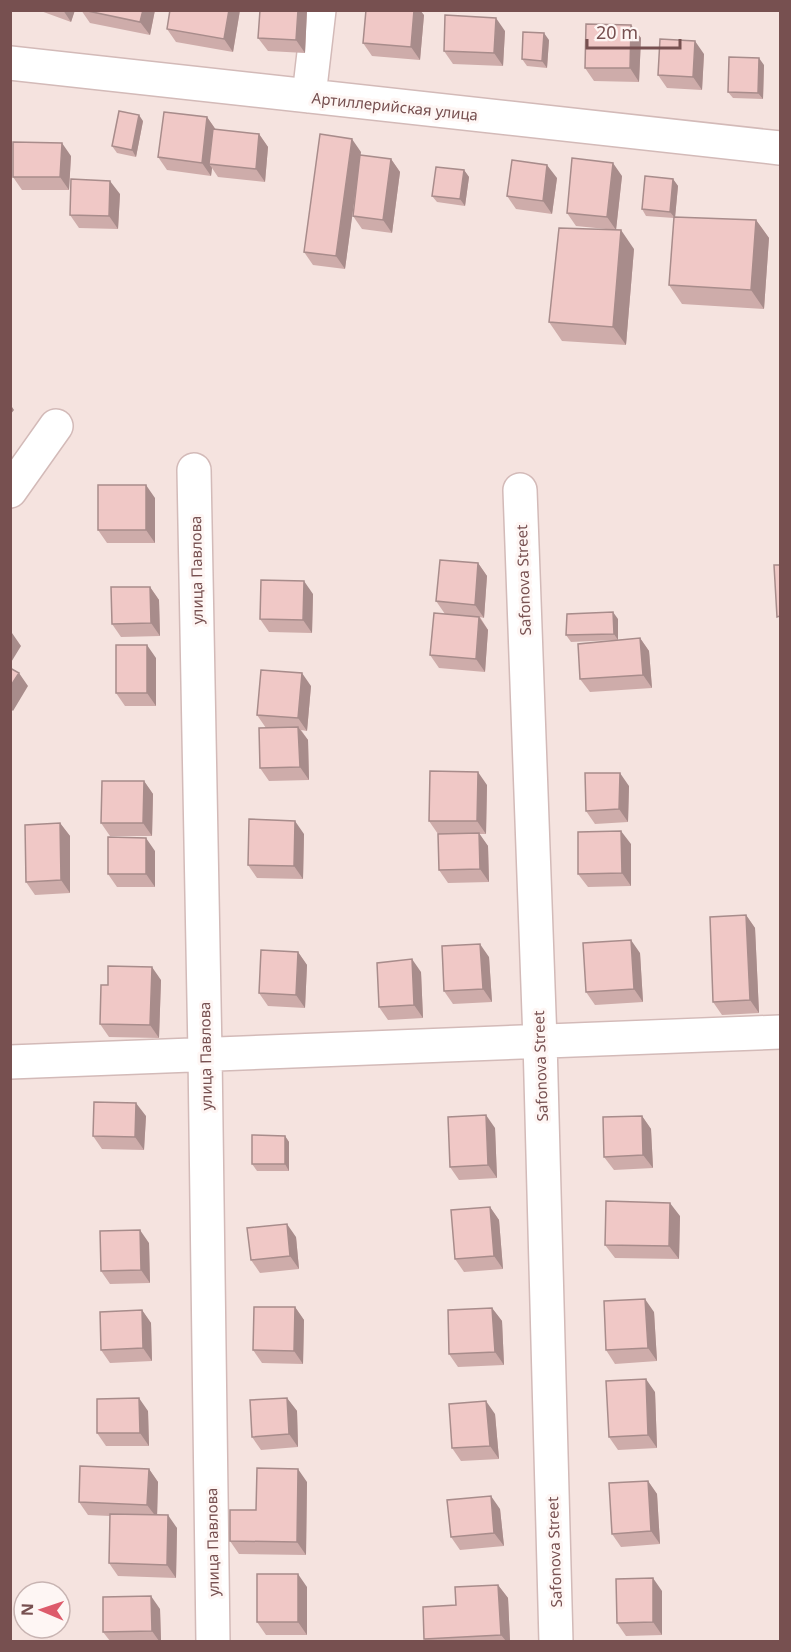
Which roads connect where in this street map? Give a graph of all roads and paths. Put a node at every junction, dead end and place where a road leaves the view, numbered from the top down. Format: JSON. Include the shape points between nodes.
{"nodes":[{"id":1,"x":319,"y":10,"type":"edge"},
{"id":2,"x":10,"y":63,"type":"edge"},
{"id":3,"x":309,"y":96,"type":"junction"},
{"id":4,"x":780,"y":148,"type":"edge"},
{"id":5,"x":56,"y":426,"type":"dead end"},
{"id":6,"x":194,"y":470,"type":"dead end"},
{"id":7,"x":520,"y":490,"type":"dead end"},
{"id":8,"x":10,"y":491,"type":"edge"},
{"id":9,"x":780,"y":1032,"type":"edge"},
{"id":10,"x":540,"y":1041,"type":"junction"},
{"id":11,"x":206,"y":1054,"type":"junction"},
{"id":12,"x":10,"y":1062,"type":"edge"},
{"id":13,"x":213,"y":1641,"type":"edge"},
{"id":14,"x":556,"y":1641,"type":"edge"}],
"edges":[{"from":1,"to":3,"type":"street"},
{"from":2,"to":3,"type":"street","name":"Артиллерийская улица"},
{"from":3,"to":4,"type":"street","name":"Артиллерийская улица"},
{"from":5,"to":8,"type":"street"},
{"from":6,"to":11,"type":"street","name":"улица Павлова"},
{"from":7,"to":10,"type":"street","name":"Safonova Street"},
{"from":9,"to":10,"type":"street"},
{"from":10,"to":11,"type":"street"},
{"from":10,"to":14,"type":"street","name":"Safonova Street"},
{"from":11,"to":12,"type":"street"},
{"from":11,"to":13,"type":"street","name":"улица Павлова"}]}
